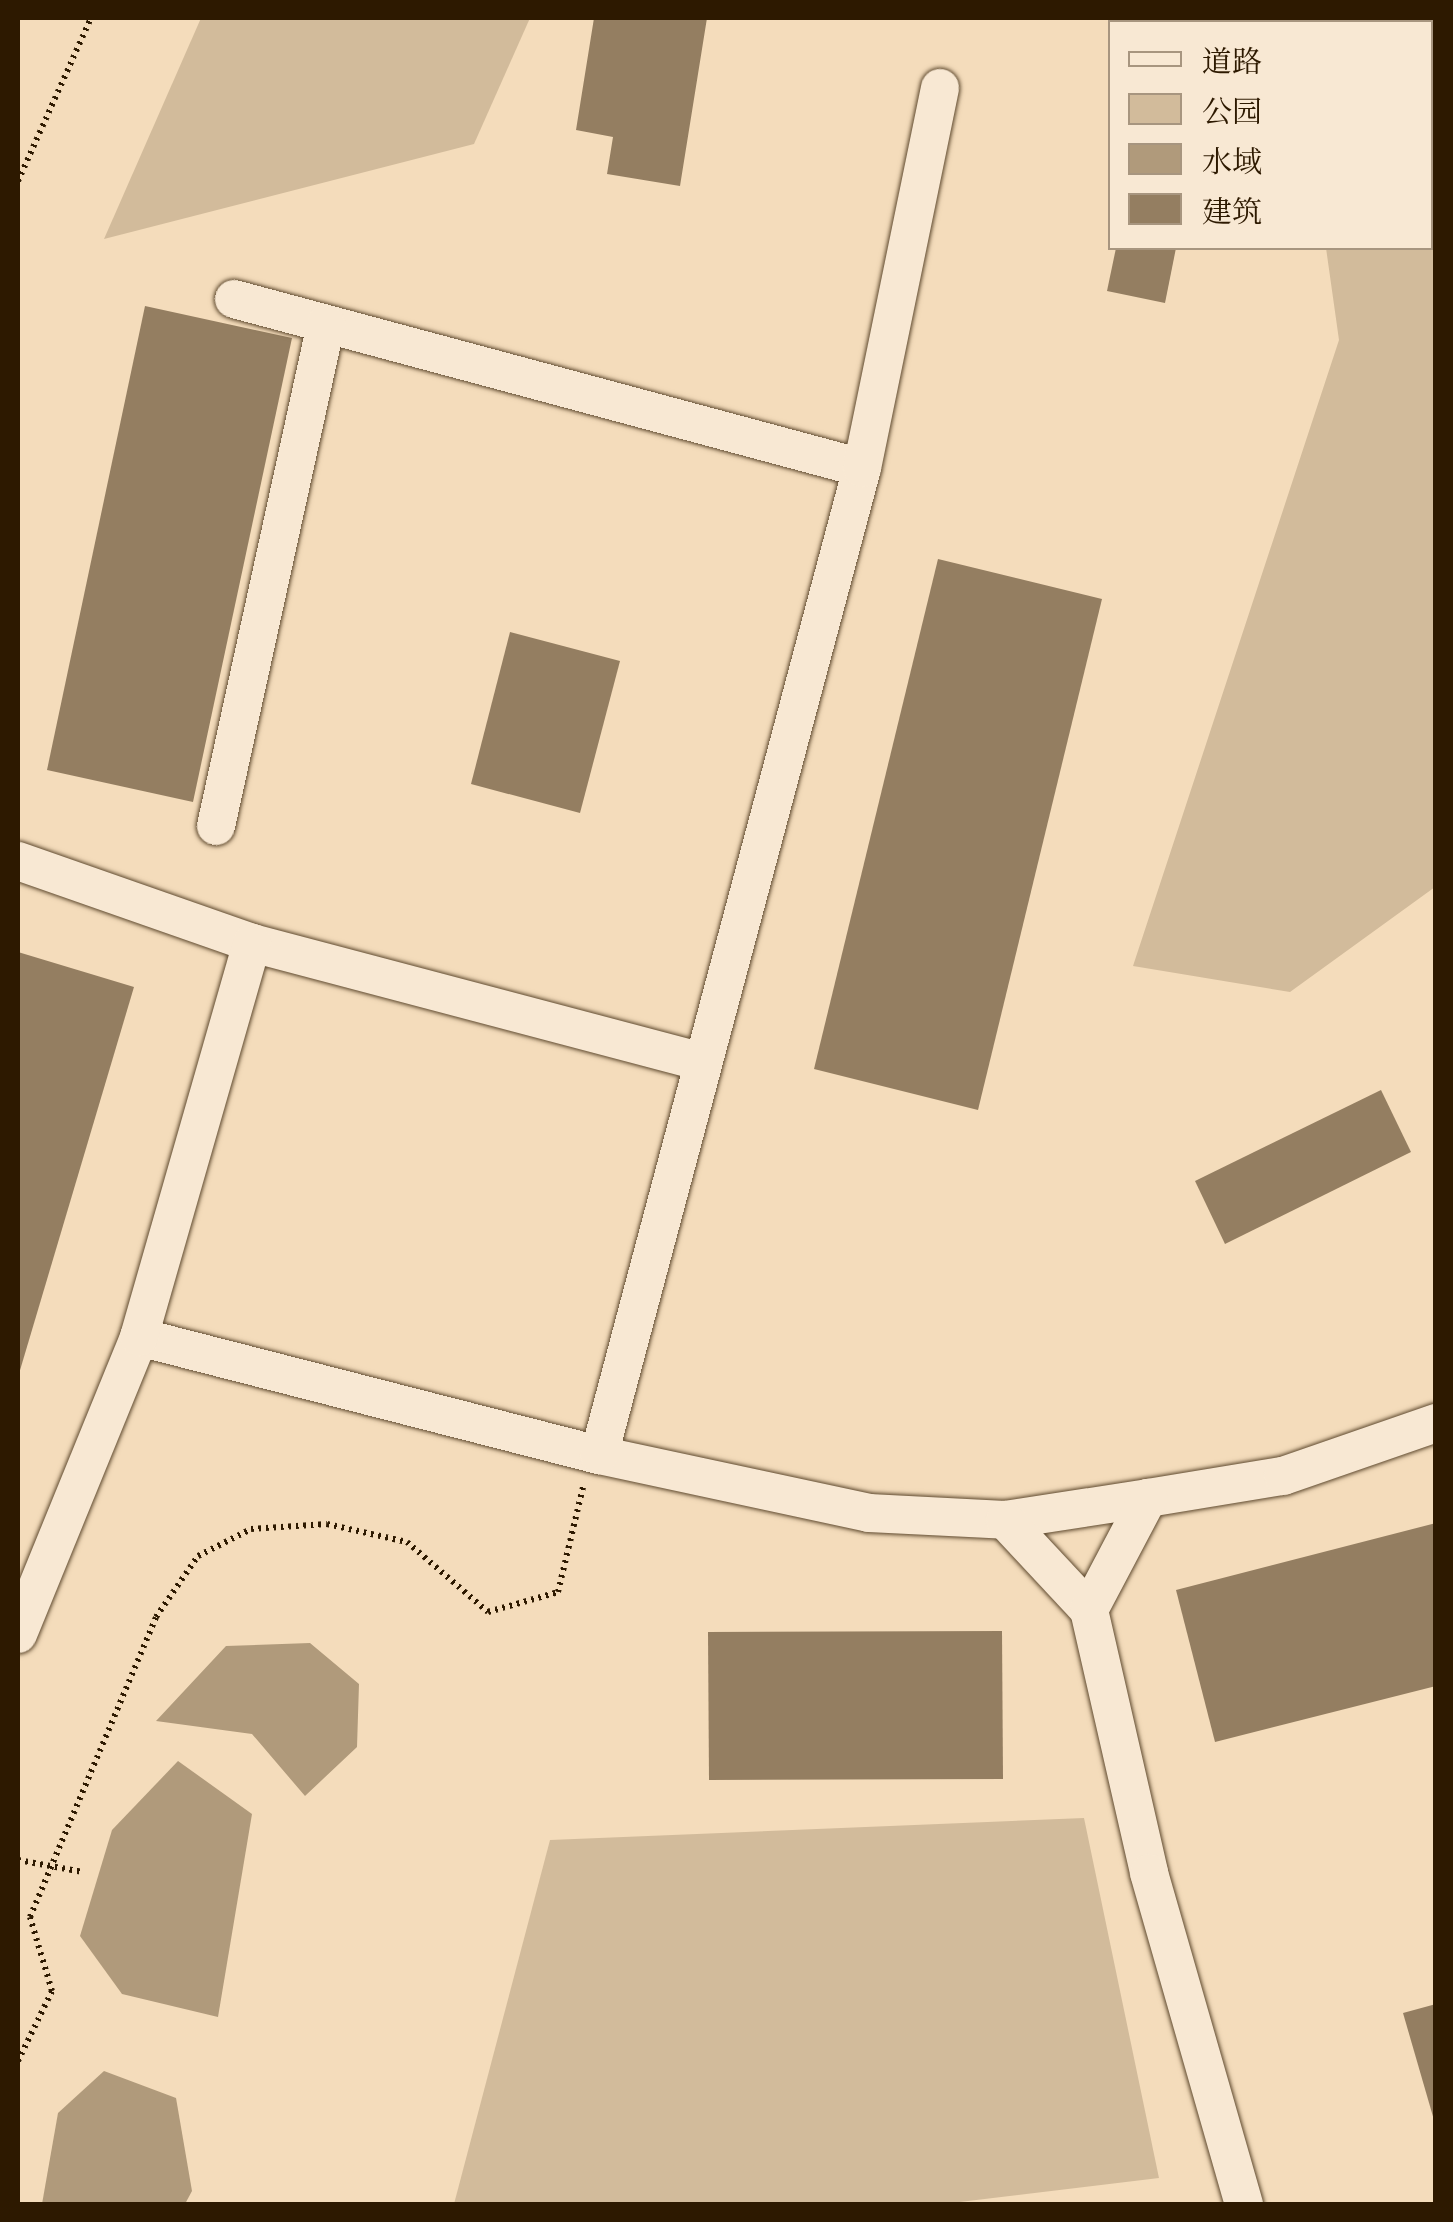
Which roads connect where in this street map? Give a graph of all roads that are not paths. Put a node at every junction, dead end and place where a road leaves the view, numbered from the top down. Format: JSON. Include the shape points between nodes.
{"nodes":[{"id":1,"x":940,"y":88,"type":"dead end"},
{"id":2,"x":234,"y":300,"type":"dead end"},
{"id":3,"x":326,"y":324,"type":"junction"},
{"id":4,"x":862,"y":468,"type":"junction"},
{"id":5,"x":216,"y":826,"type":"dead end"},
{"id":6,"x":18,"y":861,"type":"edge"},
{"id":7,"x":252,"y":942,"type":"junction"},
{"id":8,"x":704,"y":1062,"type":"junction"},
{"id":9,"x":139,"y":1337,"type":"junction"},
{"id":10,"x":1436,"y":1424,"type":"edge"},
{"id":11,"x":591,"y":1470,"type":"junction"},
{"id":12,"x":1148,"y":1498,"type":"junction"},
{"id":13,"x":1005,"y":1520,"type":"junction"},
{"id":14,"x":1090,"y":1610,"type":"junction"},
{"id":15,"x":18,"y":1634,"type":"edge"},
{"id":16,"x":1244,"y":2204,"type":"edge"}],
"edges":[{"from":1,"to":4,"type":"street"},
{"from":2,"to":3,"type":"street"},
{"from":3,"to":4,"type":"street"},
{"from":3,"to":5,"type":"street"},
{"from":4,"to":8,"type":"street"},
{"from":6,"to":7,"type":"street"},
{"from":7,"to":8,"type":"street"},
{"from":7,"to":9,"type":"street"},
{"from":8,"to":11,"type":"street"},
{"from":9,"to":11,"type":"street"},
{"from":9,"to":15,"type":"street"},
{"from":10,"to":12,"type":"street","via":[[1283,1476]]},
{"from":11,"to":13,"type":"street","via":[[869,1513]]},
{"from":12,"to":13,"type":"street"},
{"from":12,"to":14,"type":"street"},
{"from":13,"to":14,"type":"street"},
{"from":14,"to":16,"type":"street","via":[[1149,1873]]}]}
